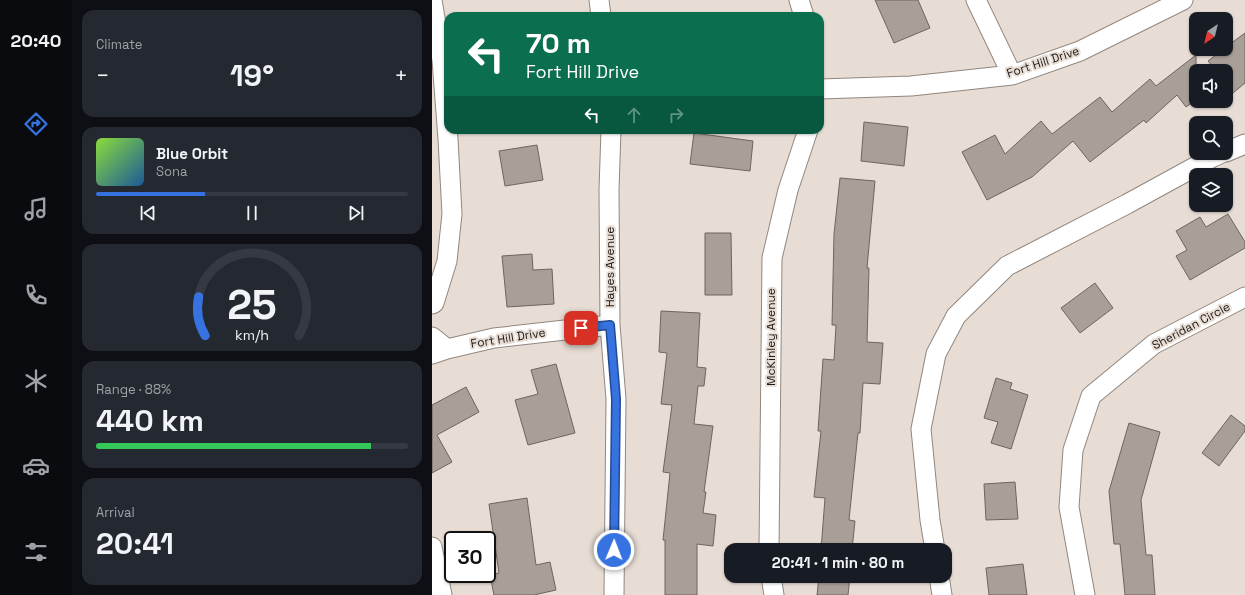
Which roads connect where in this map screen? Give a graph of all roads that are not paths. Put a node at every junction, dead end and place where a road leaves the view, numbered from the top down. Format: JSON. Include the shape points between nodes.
{"nodes":[{"id":1,"x":432,"y":0,"type":"edge"},
{"id":2,"x":598,"y":0,"type":"edge"},
{"id":3,"x":799,"y":0,"type":"edge"},
{"id":4,"x":976,"y":0,"type":"edge"},
{"id":5,"x":1183,"y":0,"type":"edge"},
{"id":6,"x":600,"y":12,"type":"edge"},
{"id":7,"x":803,"y":12,"type":"edge"},
{"id":8,"x":1012,"y":75,"type":"junction"},
{"id":9,"x":444,"y":86,"type":"edge"},
{"id":10,"x":824,"y":89,"type":"edge"},
{"id":11,"x":448,"y":134,"type":"edge"},
{"id":12,"x":611,"y":134,"type":"edge"},
{"id":13,"x":807,"y":134,"type":"edge"},
{"id":14,"x":1245,"y":144,"type":"edge"},
{"id":15,"x":1233,"y":149,"type":"edge"},
{"id":16,"x":1208,"y":160,"type":"edge"},
{"id":17,"x":1245,"y":297,"type":"edge"},
{"id":18,"x":432,"y":304,"type":"edge"},
{"id":19,"x":610,"y":325,"type":"junction"},
{"id":20,"x":432,"y":336,"type":"edge"},
{"id":21,"x":439,"y":351,"type":"edge"},
{"id":22,"x":769,"y":543,"type":"edge"},
{"id":23,"x":934,"y":543,"type":"edge"},
{"id":24,"x":432,"y":547,"type":"edge"},
{"id":25,"x":772,"y":583,"type":"edge"},
{"id":26,"x":940,"y":583,"type":"edge"},
{"id":27,"x":442,"y":595,"type":"edge"},
{"id":28,"x":614,"y":595,"type":"edge"},
{"id":29,"x":774,"y":595,"type":"edge"},
{"id":30,"x":942,"y":595,"type":"edge"},
{"id":31,"x":1085,"y":595,"type":"edge"}],
"edges":[{"from":1,"to":9,"type":"street"},
{"from":2,"to":6,"type":"street"},
{"from":3,"to":7,"type":"street"},
{"from":4,"to":8,"type":"street"},
{"from":5,"to":8,"type":"street","name":"Fort Hill Drive","via":[[1080,51]]},
{"from":8,"to":10,"type":"street","name":"Fort Hill Drive","via":[[911,86]]},
{"from":11,"to":18,"type":"street","via":[[452,214],[447,261]]},
{"from":12,"to":19,"type":"street","name":"Hayes Avenue"},
{"from":13,"to":22,"type":"street","name":"McKinley Avenue","via":[[788,190],[772,258]]},
{"from":14,"to":15,"type":"street"},
{"from":16,"to":23,"type":"street","via":[[1007,266],[956,316],[936,354],[921,429]]},
{"from":17,"to":31,"type":"street","name":"Sheridan Circle","via":[[1154,344],[1091,396],[1073,450],[1069,507]]},
{"from":19,"to":21,"type":"street","name":"Fort Hill Drive","via":[[494,338]]},
{"from":19,"to":28,"type":"street","name":"Hayes Avenue","via":[[616,399]]},
{"from":20,"to":21,"type":"street"},
{"from":24,"to":27,"type":"street"},
{"from":25,"to":29,"type":"street"},
{"from":26,"to":30,"type":"street"}]}
